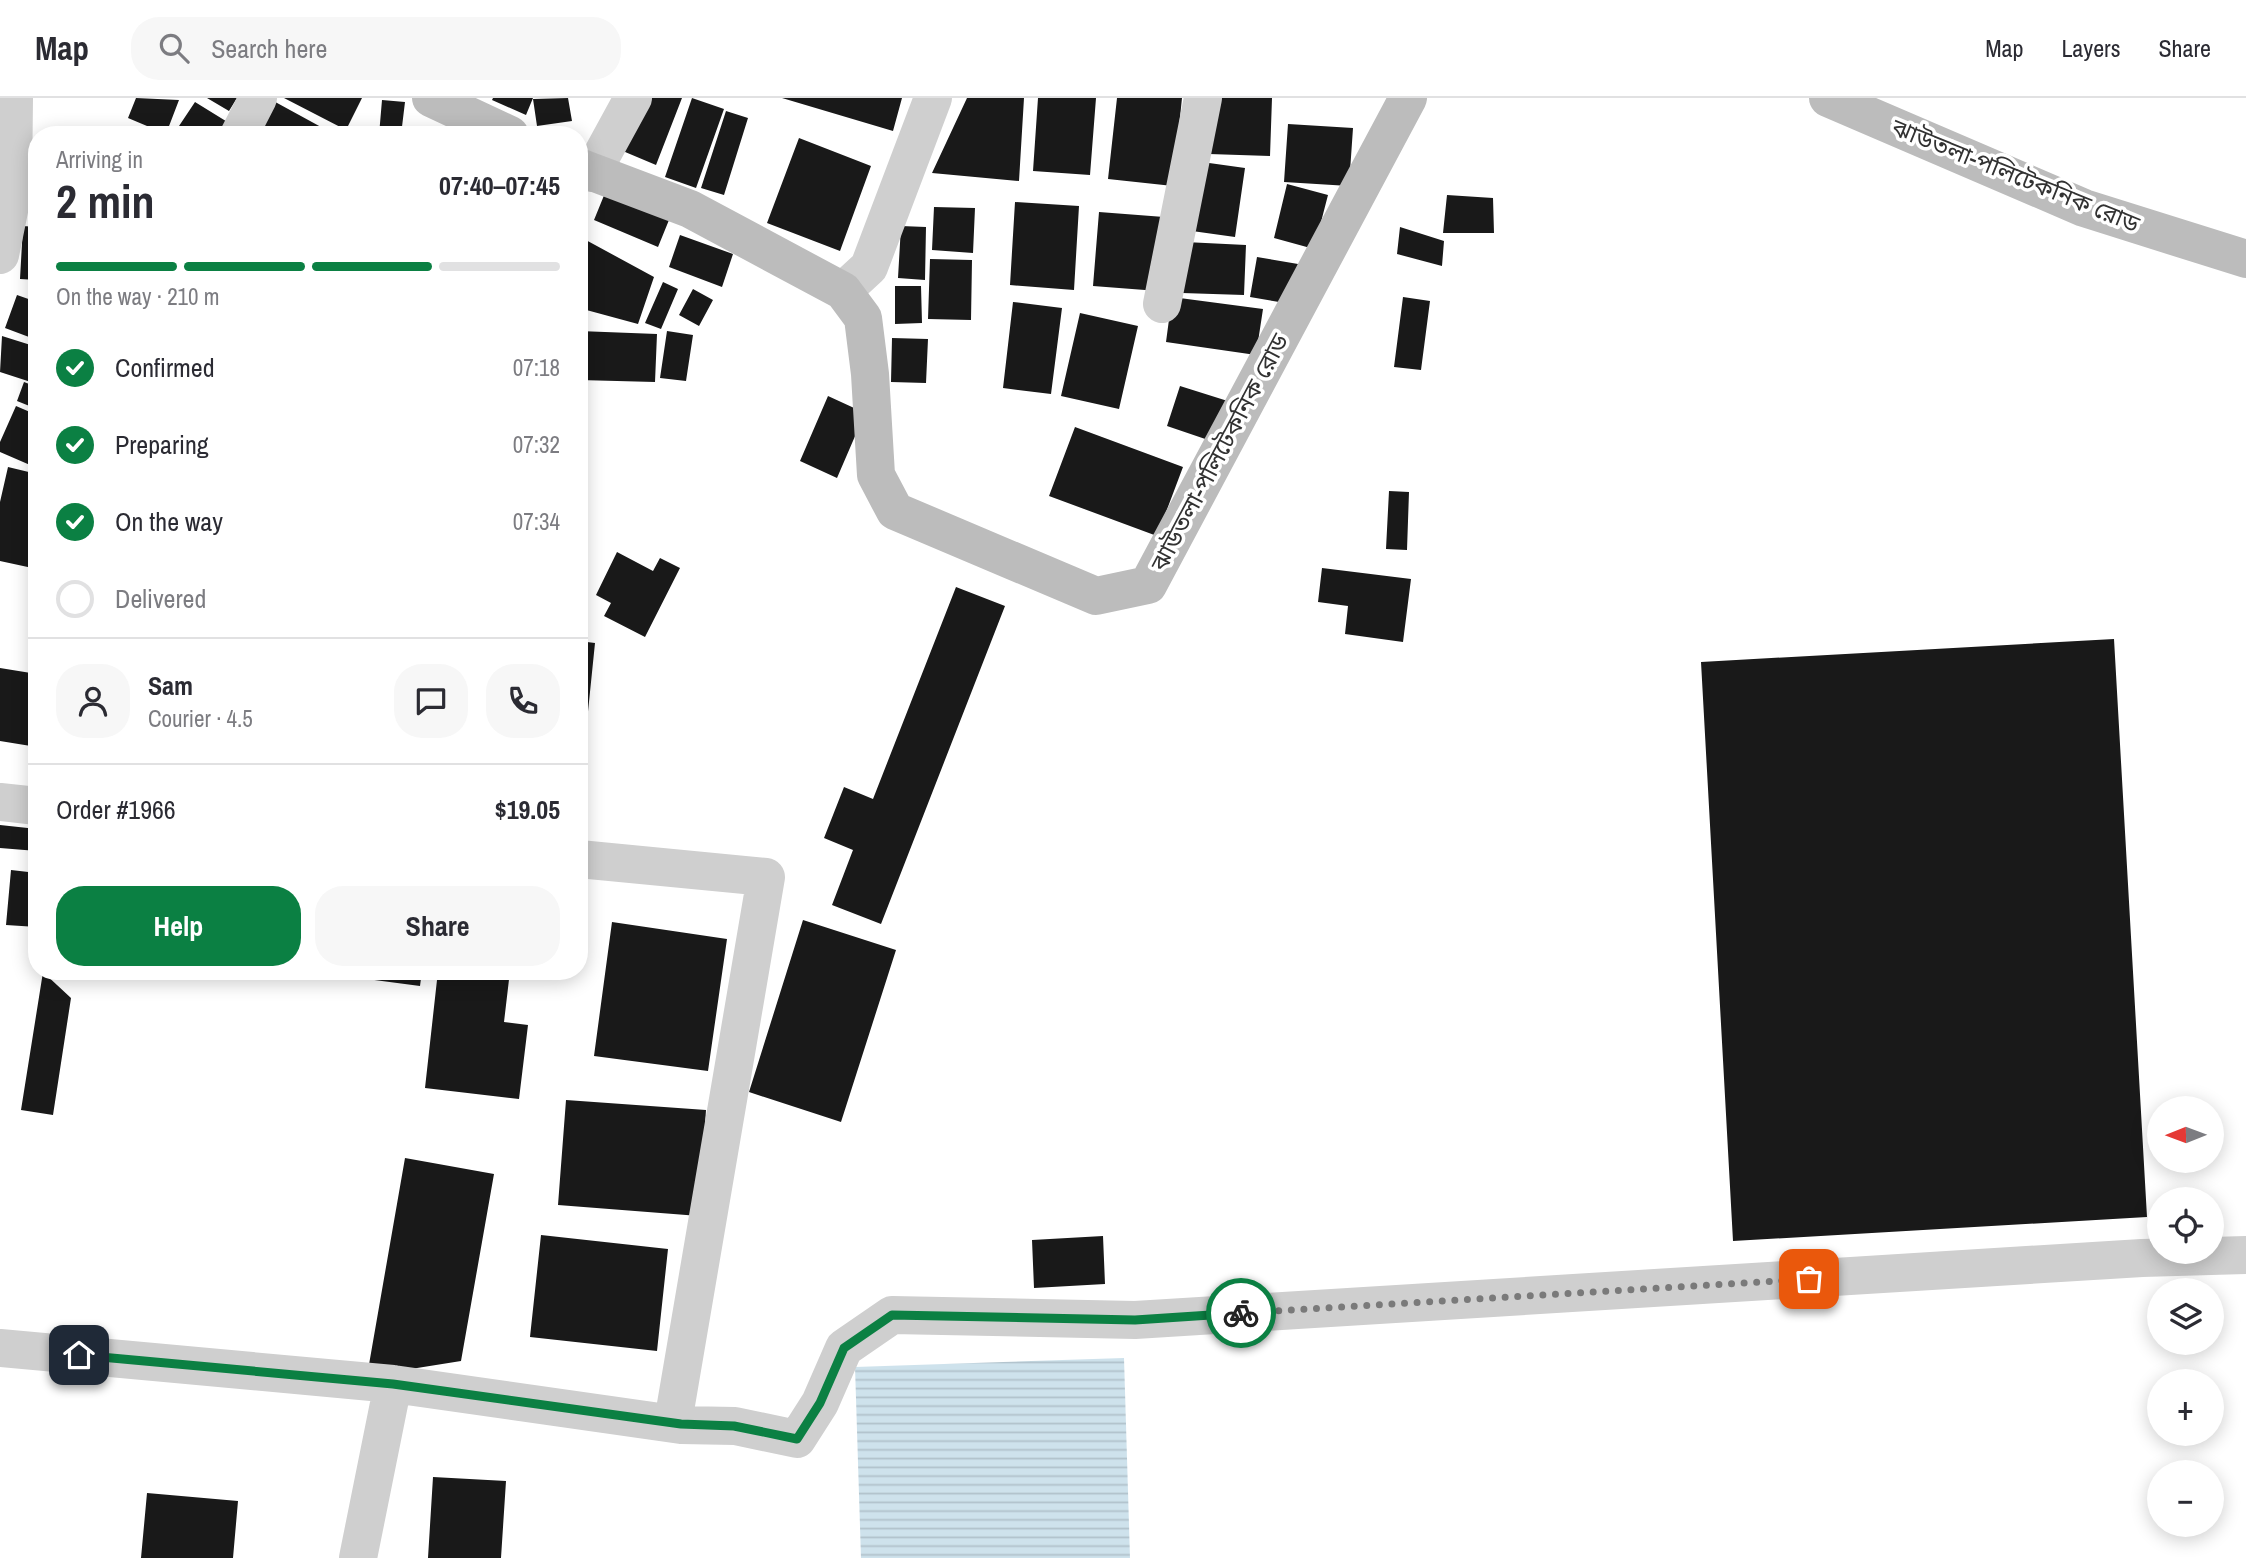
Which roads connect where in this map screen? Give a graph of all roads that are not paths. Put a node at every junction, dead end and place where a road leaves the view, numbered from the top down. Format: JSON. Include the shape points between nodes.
{"nodes":[{"id":1,"x":14,"y":98,"type":"edge"},
{"id":2,"x":258,"y":98,"type":"edge"},
{"id":3,"x":431,"y":98,"type":"edge"},
{"id":4,"x":633,"y":98,"type":"edge"},
{"id":5,"x":933,"y":98,"type":"edge"},
{"id":6,"x":1203,"y":98,"type":"edge"},
{"id":7,"x":1408,"y":98,"type":"edge"},
{"id":8,"x":1828,"y":98,"type":"edge"},
{"id":9,"x":244,"y":126,"type":"edge"},
{"id":10,"x":491,"y":126,"type":"edge"},
{"id":11,"x":588,"y":167,"type":"edge"},
{"id":12,"x":588,"y":171,"type":"edge"},
{"id":13,"x":0,"y":255,"type":"edge"},
{"id":14,"x":2246,"y":259,"type":"edge"},
{"id":15,"x":844,"y":291,"type":"junction"},
{"id":16,"x":1162,"y":304,"type":"dead end"},
{"id":17,"x":0,"y":802,"type":"edge"},
{"id":18,"x":28,"y":805,"type":"edge"},
{"id":19,"x":588,"y":860,"type":"edge"},
{"id":20,"x":2246,"y":1255,"type":"edge"},
{"id":21,"x":0,"y":1348,"type":"edge"},
{"id":22,"x":393,"y":1384,"type":"junction"},
{"id":23,"x":673,"y":1422,"type":"junction"},
{"id":24,"x":358,"y":1558,"type":"edge"}],
"edges":[{"from":1,"to":13,"type":"street","via":[[13,191]]},
{"from":2,"to":9,"type":"street"},
{"from":3,"to":10,"type":"main road"},
{"from":4,"to":11,"type":"street"},
{"from":5,"to":15,"type":"street","via":[[869,268]]},
{"from":6,"to":16,"type":"street"},
{"from":7,"to":15,"type":"main road","name":"ঝাউতলা-পলিটেকনিক রোড","via":[[1148,585],[1096,596],[895,511],[876,475],[863,318]]},
{"from":8,"to":14,"type":"main road","name":"ঝাউতলা-পলিটেকনিক রোড","via":[[2084,208]]},
{"from":12,"to":15,"type":"main road","name":"ঝাউতলা-পলিটেকনিক রোড","via":[[690,209]]},
{"from":17,"to":18,"type":"street"},
{"from":19,"to":23,"type":"street","via":[[766,877]]},
{"from":20,"to":23,"type":"street","via":[[1135,1320],[892,1315],[844,1348],[820,1403],[797,1439],[734,1426]]},
{"from":21,"to":22,"type":"street"},
{"from":22,"to":23,"type":"street"},
{"from":22,"to":24,"type":"street"}]}
